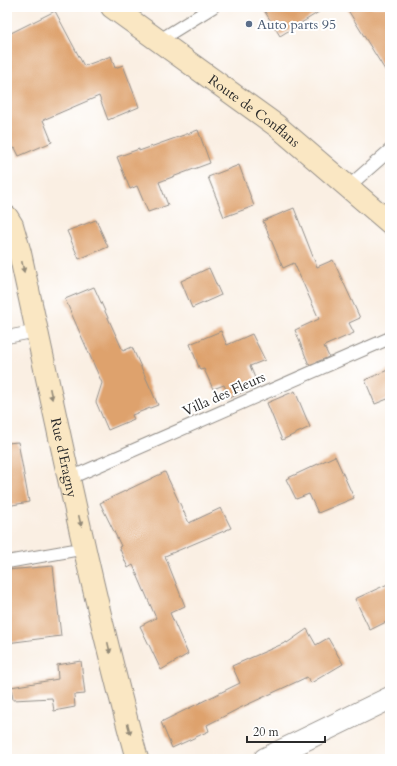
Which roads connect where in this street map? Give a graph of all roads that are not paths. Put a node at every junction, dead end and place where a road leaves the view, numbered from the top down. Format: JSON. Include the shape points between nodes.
{"nodes":[{"id":1,"x":112,"y":7,"type":"edge"},
{"id":2,"x":213,"y":7,"type":"edge"},
{"id":3,"x":158,"y":41,"type":"junction"},
{"id":4,"x":390,"y":150,"type":"edge"},
{"id":5,"x":348,"y":187,"type":"junction"},
{"id":6,"x":9,"y":223,"type":"edge"},
{"id":7,"x":390,"y":223,"type":"edge"},
{"id":8,"x":37,"y":331,"type":"junction"},
{"id":9,"x":7,"y":337,"type":"edge"},
{"id":10,"x":390,"y":338,"type":"edge"},
{"id":11,"x":70,"y":478,"type":"junction"},
{"id":12,"x":86,"y":548,"type":"junction"},
{"id":13,"x":7,"y":562,"type":"edge"},
{"id":14,"x":390,"y":698,"type":"edge"},
{"id":15,"x":137,"y":759,"type":"edge"},
{"id":16,"x":265,"y":759,"type":"edge"}],
"edges":[{"from":1,"to":3,"type":"main road","name":"Route de Conflans"},
{"from":2,"to":3,"type":"lane"},
{"from":3,"to":5,"type":"main road","name":"Route de Conflans","via":[[277,126]]},
{"from":4,"to":5,"type":"lane"},
{"from":5,"to":7,"type":"main road","name":"Route de Conflans"},
{"from":6,"to":8,"type":"main road","name":"Rue d'Eragny","one_way":true,"via":[[20,253]]},
{"from":8,"to":9,"type":"lane"},
{"from":8,"to":11,"type":"main road","name":"Rue d'Eragny","one_way":true},
{"from":10,"to":11,"type":"lane","name":"Villa des Fleurs"},
{"from":11,"to":12,"type":"main road","name":"Rue d'Eragny","one_way":true},
{"from":12,"to":13,"type":"lane"},
{"from":12,"to":15,"type":"main road","name":"Rue d'Eragny","one_way":true},
{"from":14,"to":16,"type":"street"}]}
